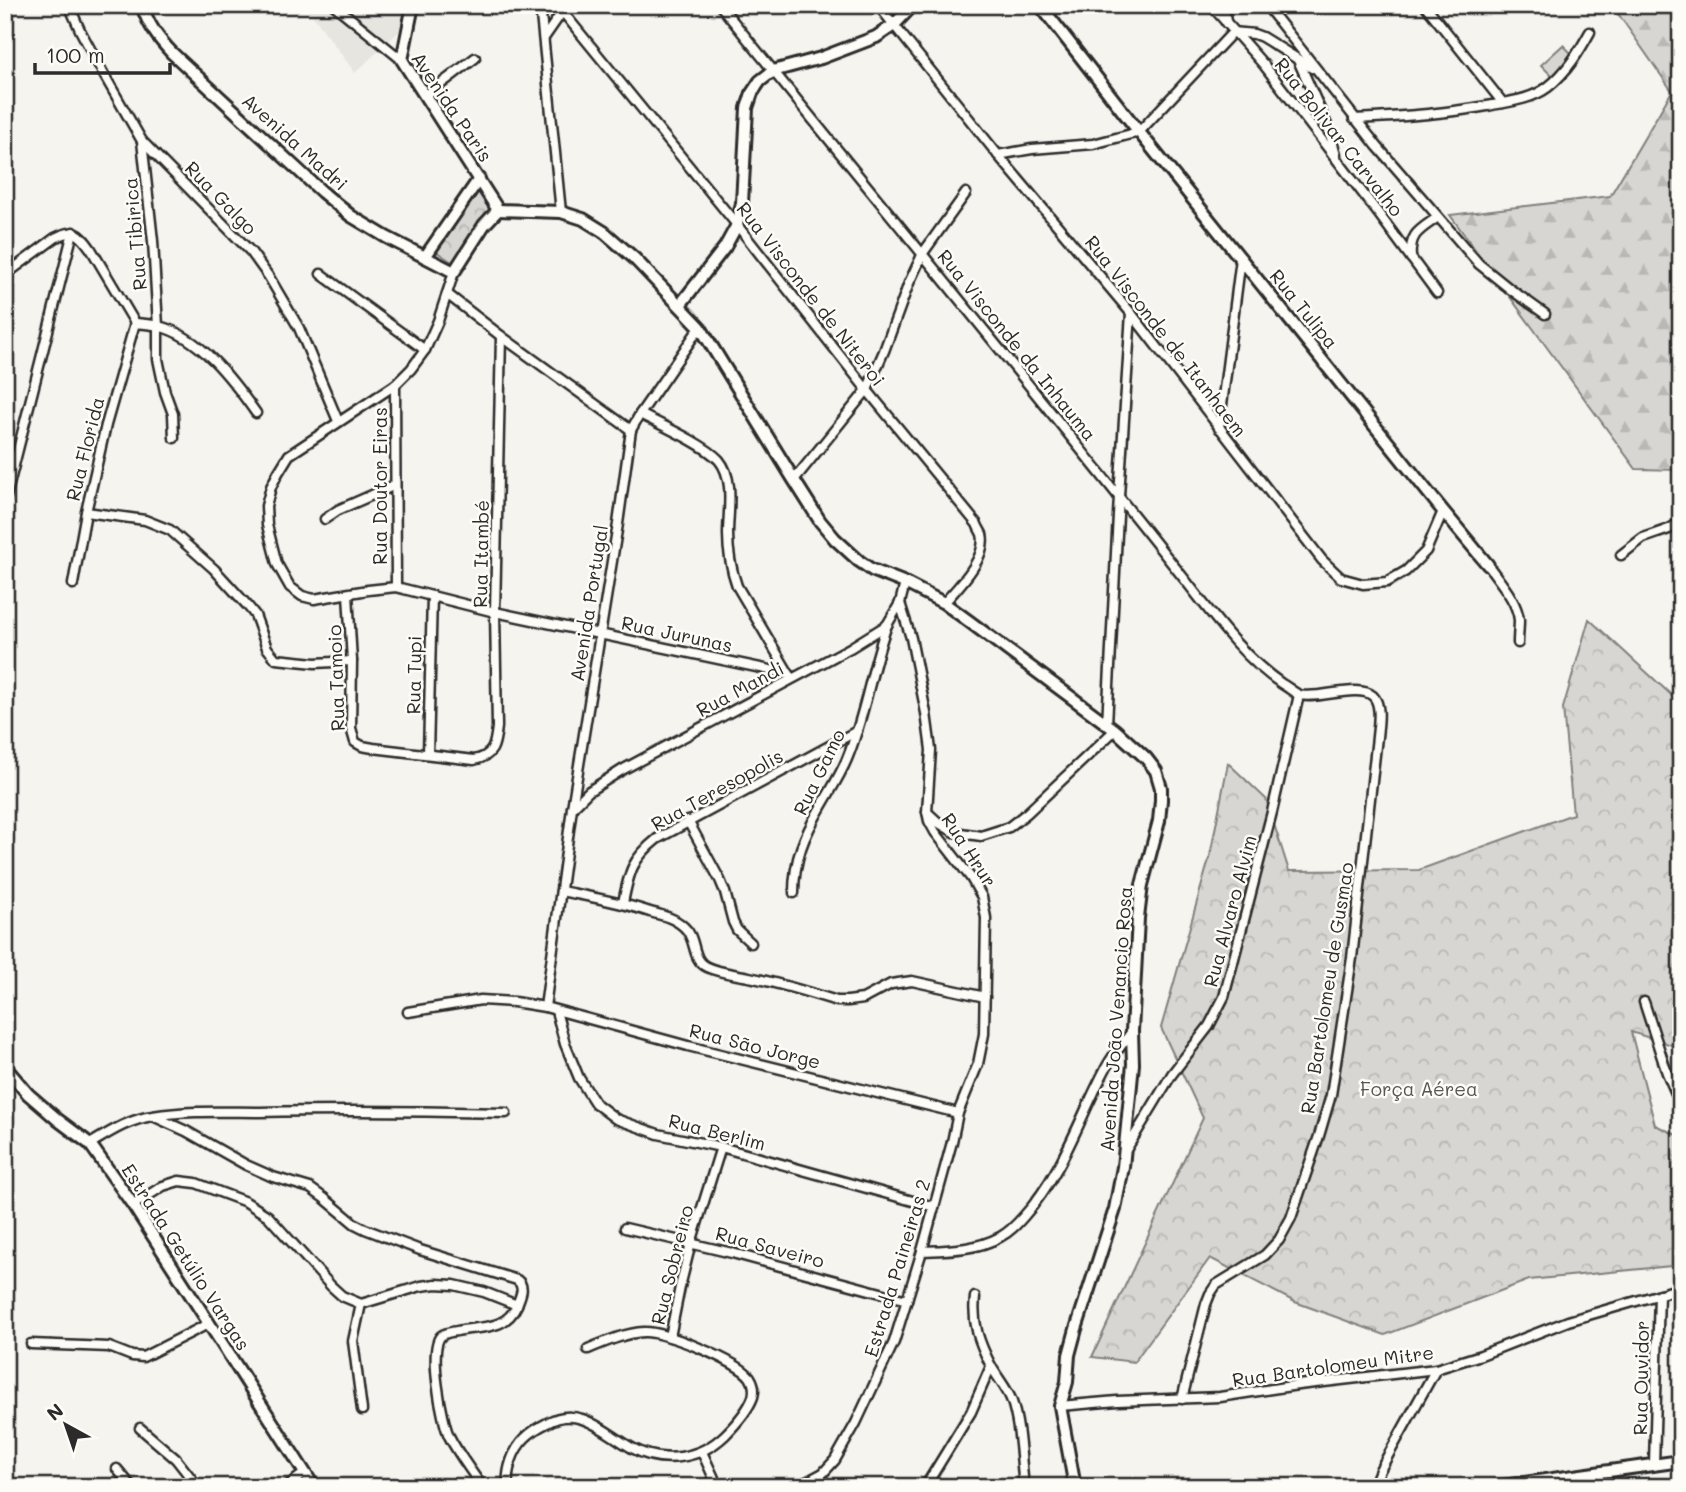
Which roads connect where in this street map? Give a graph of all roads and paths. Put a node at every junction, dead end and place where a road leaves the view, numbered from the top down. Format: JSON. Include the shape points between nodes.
{"nodes":[{"id":1,"x":69,"y":5,"type":"edge"},
{"id":2,"x":142,"y":5,"type":"edge"},
{"id":3,"x":334,"y":5,"type":"edge"},
{"id":4,"x":413,"y":5,"type":"edge"},
{"id":5,"x":540,"y":5,"type":"edge"},
{"id":6,"x":720,"y":5,"type":"edge"},
{"id":7,"x":878,"y":5,"type":"edge"},
{"id":8,"x":913,"y":5,"type":"edge"},
{"id":9,"x":1040,"y":5,"type":"edge"},
{"id":10,"x":1211,"y":5,"type":"edge"},
{"id":11,"x":1224,"y":5,"type":"edge"},
{"id":12,"x":1266,"y":5,"type":"edge"},
{"id":13,"x":1425,"y":5,"type":"edge"},
{"id":14,"x":565,"y":8,"type":"edge"},
{"id":15,"x":1226,"y":24,"type":"junction"},
{"id":16,"x":894,"y":25,"type":"junction"},
{"id":17,"x":1233,"y":32,"type":"junction"},
{"id":18,"x":1590,"y":32,"type":"dead end"},
{"id":19,"x":544,"y":38,"type":"junction"},
{"id":20,"x":475,"y":58,"type":"dead end"},
{"id":21,"x":402,"y":60,"type":"junction"},
{"id":22,"x":1298,"y":60,"type":"junction"},
{"id":23,"x":1316,"y":70,"type":"junction"},
{"id":24,"x":773,"y":71,"type":"junction"},
{"id":25,"x":425,"y":96,"type":"junction"},
{"id":26,"x":1503,"y":103,"type":"junction"},
{"id":27,"x":1354,"y":119,"type":"junction"},
{"id":28,"x":1139,"y":132,"type":"junction"},
{"id":29,"x":142,"y":141,"type":"junction"},
{"id":30,"x":998,"y":155,"type":"junction"},
{"id":31,"x":1338,"y":160,"type":"junction"},
{"id":32,"x":479,"y":179,"type":"junction"},
{"id":33,"x":966,"y":194,"type":"dead end"},
{"id":34,"x":498,"y":210,"type":"junction"},
{"id":35,"x":561,"y":212,"type":"junction"},
{"id":36,"x":1438,"y":217,"type":"junction"},
{"id":37,"x":737,"y":225,"type":"junction"},
{"id":38,"x":73,"y":232,"type":"junction"},
{"id":39,"x":923,"y":253,"type":"junction"},
{"id":40,"x":425,"y":257,"type":"junction"},
{"id":41,"x":1241,"y":258,"type":"junction"},
{"id":42,"x":1411,"y":259,"type":"junction"},
{"id":43,"x":454,"y":272,"type":"junction"},
{"id":44,"x":321,"y":274,"type":"dead end"},
{"id":45,"x":5,"y":275,"type":"edge"},
{"id":46,"x":447,"y":293,"type":"junction"},
{"id":47,"x":1437,"y":293,"type":"dead end"},
{"id":48,"x":680,"y":305,"type":"junction"},
{"id":49,"x":1131,"y":313,"type":"junction"},
{"id":50,"x":1545,"y":314,"type":"dead end"},
{"id":51,"x":135,"y":323,"type":"junction"},
{"id":52,"x":158,"y":326,"type":"junction"},
{"id":53,"x":700,"y":327,"type":"junction"},
{"id":54,"x":501,"y":336,"type":"junction"},
{"id":55,"x":425,"y":350,"type":"junction"},
{"id":56,"x":395,"y":385,"type":"junction"},
{"id":57,"x":867,"y":390,"type":"junction"},
{"id":58,"x":256,"y":413,"type":"dead end"},
{"id":59,"x":640,"y":414,"type":"junction"},
{"id":60,"x":338,"y":421,"type":"junction"},
{"id":61,"x":1219,"y":428,"type":"junction"},
{"id":62,"x":631,"y":430,"type":"junction"},
{"id":63,"x":174,"y":438,"type":"dead end"},
{"id":64,"x":794,"y":480,"type":"junction"},
{"id":65,"x":395,"y":485,"type":"junction"},
{"id":66,"x":1119,"y":496,"type":"junction"},
{"id":67,"x":5,"y":501,"type":"edge"},
{"id":68,"x":1443,"y":511,"type":"junction"},
{"id":69,"x":86,"y":512,"type":"junction"},
{"id":70,"x":325,"y":519,"type":"dead end"},
{"id":71,"x":1681,"y":522,"type":"edge"},
{"id":72,"x":1621,"y":555,"type":"dead end"},
{"id":73,"x":1488,"y":565,"type":"joint"},
{"id":74,"x":905,"y":583,"type":"junction"},
{"id":75,"x":73,"y":584,"type":"dead end"},
{"id":76,"x":396,"y":587,"type":"junction"},
{"id":77,"x":348,"y":594,"type":"junction"},
{"id":78,"x":432,"y":596,"type":"junction"},
{"id":79,"x":900,"y":603,"type":"junction"},
{"id":80,"x":944,"y":603,"type":"junction"},
{"id":81,"x":495,"y":612,"type":"junction"},
{"id":82,"x":887,"y":625,"type":"junction"},
{"id":83,"x":599,"y":634,"type":"junction"},
{"id":84,"x":1518,"y":643,"type":"dead end"},
{"id":85,"x":352,"y":661,"type":"junction"},
{"id":86,"x":790,"y":676,"type":"junction"},
{"id":87,"x":1299,"y":695,"type":"junction"},
{"id":88,"x":1111,"y":727,"type":"junction"},
{"id":89,"x":857,"y":731,"type":"junction"},
{"id":90,"x":428,"y":754,"type":"junction"},
{"id":91,"x":572,"y":808,"type":"junction"},
{"id":92,"x":927,"y":812,"type":"junction"},
{"id":93,"x":688,"y":821,"type":"junction"},
{"id":94,"x":561,"y":891,"type":"junction"},
{"id":95,"x":794,"y":893,"type":"dead end"},
{"id":96,"x":624,"y":903,"type":"junction"},
{"id":97,"x":751,"y":943,"type":"dead end"},
{"id":98,"x":985,"y":997,"type":"junction"},
{"id":99,"x":1644,"y":1002,"type":"dead end"},
{"id":100,"x":545,"y":1007,"type":"junction"},
{"id":101,"x":408,"y":1012,"type":"dead end"},
{"id":102,"x":555,"y":1012,"type":"junction"},
{"id":103,"x":1132,"y":1031,"type":"junction"},
{"id":104,"x":5,"y":1067,"type":"edge"},
{"id":105,"x":1681,"y":1105,"type":"edge"},
{"id":106,"x":958,"y":1113,"type":"junction"},
{"id":107,"x":506,"y":1114,"type":"dead end"},
{"id":108,"x":153,"y":1116,"type":"junction"},
{"id":109,"x":89,"y":1144,"type":"junction"},
{"id":110,"x":720,"y":1147,"type":"junction"},
{"id":111,"x":1125,"y":1153,"type":"junction"},
{"id":112,"x":133,"y":1205,"type":"junction"},
{"id":113,"x":934,"y":1208,"type":"junction"},
{"id":114,"x":625,"y":1228,"type":"dead end"},
{"id":115,"x":691,"y":1243,"type":"junction"},
{"id":116,"x":922,"y":1251,"type":"junction"},
{"id":117,"x":1681,"y":1288,"type":"edge"},
{"id":118,"x":1658,"y":1294,"type":"junction"},
{"id":119,"x":975,"y":1297,"type":"dead end"},
{"id":120,"x":907,"y":1300,"type":"junction"},
{"id":121,"x":361,"y":1304,"type":"junction"},
{"id":122,"x":517,"y":1304,"type":"junction"},
{"id":123,"x":210,"y":1323,"type":"junction"},
{"id":124,"x":670,"y":1338,"type":"junction"},
{"id":125,"x":32,"y":1344,"type":"dead end"},
{"id":126,"x":588,"y":1349,"type":"dead end"},
{"id":127,"x":991,"y":1366,"type":"junction"},
{"id":128,"x":1436,"y":1369,"type":"junction"},
{"id":129,"x":1182,"y":1399,"type":"junction"},
{"id":130,"x":1060,"y":1406,"type":"junction"},
{"id":131,"x":362,"y":1410,"type":"dead end"},
{"id":132,"x":140,"y":1428,"type":"dead end"},
{"id":133,"x":702,"y":1452,"type":"junction"},
{"id":134,"x":1681,"y":1461,"type":"edge"},
{"id":135,"x":1654,"y":1464,"type":"junction"},
{"id":136,"x":117,"y":1469,"type":"dead end"},
{"id":137,"x":305,"y":1474,"type":"junction"},
{"id":138,"x":132,"y":1487,"type":"edge"},
{"id":139,"x":198,"y":1487,"type":"edge"},
{"id":140,"x":286,"y":1487,"type":"edge"},
{"id":141,"x":314,"y":1487,"type":"edge"},
{"id":142,"x":482,"y":1487,"type":"edge"},
{"id":143,"x":508,"y":1487,"type":"edge"},
{"id":144,"x":718,"y":1487,"type":"edge"},
{"id":145,"x":797,"y":1487,"type":"edge"},
{"id":146,"x":925,"y":1487,"type":"edge"},
{"id":147,"x":1024,"y":1487,"type":"edge"},
{"id":148,"x":1075,"y":1487,"type":"edge"},
{"id":149,"x":1373,"y":1487,"type":"edge"},
{"id":150,"x":1495,"y":1487,"type":"edge"}],
"edges":[{"from":1,"to":29,"type":"street","name":"Rua Galgo"},
{"from":2,"to":40,"type":"main road","name":"Avenida Madri","via":[[159,39],[322,192],[351,216]]},
{"from":3,"to":21,"type":"street","name":"Avenida Paris"},
{"from":4,"to":21,"type":"main road"},
{"from":5,"to":19,"type":"street"},
{"from":6,"to":24,"type":"street","name":"Rua Visconde da Inhauma"},
{"from":7,"to":16,"type":"street","name":"Rua Visconde de Itanhaem"},
{"from":8,"to":16,"type":"main road"},
{"from":9,"to":28,"type":"main road","name":"Rua Tulipa"},
{"from":10,"to":15,"type":"street","name":"Rua Bolivar Carvalho"},
{"from":11,"to":15,"type":"street"},
{"from":12,"to":23,"type":"street"},
{"from":13,"to":26,"type":"street"},
{"from":14,"to":19,"type":"street"},
{"from":14,"to":37,"type":"street","name":"Rua Visconde de Niteroi"},
{"from":15,"to":17,"type":"street","name":"Rua Bolivar Carvalho"},
{"from":16,"to":24,"type":"main road","via":[[854,46]]},
{"from":16,"to":30,"type":"street","name":"Rua Visconde de Itanhaem"},
{"from":17,"to":22,"type":"street","via":[[1262,37]]},
{"from":17,"to":28,"type":"street"},
{"from":17,"to":31,"type":"street","name":"Rua Bolivar Carvalho"},
{"from":18,"to":26,"type":"street","via":[[1578,54],[1546,88]]},
{"from":19,"to":35,"type":"street"},
{"from":20,"to":25,"type":"street"},
{"from":21,"to":25,"type":"main road","name":"Avenida Paris"},
{"from":22,"to":23,"type":"street"},
{"from":22,"to":31,"type":"street"},
{"from":23,"to":27,"type":"street"},
{"from":24,"to":37,"type":"main road","via":[[760,81],[747,108]]},
{"from":24,"to":39,"type":"street","name":"Rua Visconde da Inhauma"},
{"from":25,"to":32,"type":"main road","name":"Avenida Paris"},
{"from":26,"to":27,"type":"street","via":[[1437,114]]},
{"from":27,"to":36,"type":"street"},
{"from":28,"to":30,"type":"street","via":[[1093,144]]},
{"from":28,"to":41,"type":"main road","name":"Rua Tulipa"},
{"from":29,"to":52,"type":"street","name":"Rua Tibirica"},
{"from":29,"to":60,"type":"street","name":"Rua Galgo","via":[[251,252],[269,277],[299,328]]},
{"from":30,"to":49,"type":"street","name":"Rua Visconde de Itanhaem"},
{"from":31,"to":42,"type":"street","name":"Rua Bolivar Carvalho"},
{"from":32,"to":34,"type":"main road","name":"Avenida Paris"},
{"from":32,"to":40,"type":"main road"},
{"from":33,"to":39,"type":"street"},
{"from":34,"to":35,"type":"main road","name":"Avenida João Venancio Rosa"},
{"from":34,"to":43,"type":"main road"},
{"from":35,"to":48,"type":"main road","name":"Avenida João Venancio Rosa","via":[[604,232]]},
{"from":36,"to":42,"type":"street","via":[[1414,236]]},
{"from":36,"to":50,"type":"street","via":[[1479,264]]},
{"from":37,"to":48,"type":"main road"},
{"from":37,"to":57,"type":"street","name":"Rua Visconde de Niteroi"},
{"from":38,"to":45,"type":"street","via":[[55,238]]},
{"from":38,"to":51,"type":"street","via":[[83,237]]},
{"from":38,"to":67,"type":"street"},
{"from":39,"to":57,"type":"street"},
{"from":39,"to":66,"type":"street","name":"Rua Visconde da Inhauma"},
{"from":40,"to":43,"type":"main road","name":"Avenida Madri"},
{"from":41,"to":61,"type":"street"},
{"from":41,"to":68,"type":"main road","name":"Rua Tulipa"},
{"from":42,"to":47,"type":"street","name":"Rua Bolivar Carvalho"},
{"from":43,"to":46,"type":"street"},
{"from":44,"to":55,"type":"street"},
{"from":46,"to":54,"type":"street"},
{"from":46,"to":55,"type":"street"},
{"from":48,"to":53,"type":"main road","name":"Avenida João Venancio Rosa"},
{"from":49,"to":61,"type":"street","name":"Rua Visconde de Itanhaem"},
{"from":49,"to":66,"type":"street"},
{"from":51,"to":52,"type":"street"},
{"from":51,"to":69,"type":"street","name":"Rua Florida"},
{"from":52,"to":58,"type":"street","via":[[184,337],[208,355]]},
{"from":52,"to":63,"type":"street","name":"Rua Tibirica","via":[[158,359],[173,414]]},
{"from":53,"to":59,"type":"street"},
{"from":53,"to":64,"type":"main road","name":"Avenida João Venancio Rosa"},
{"from":54,"to":62,"type":"street"},
{"from":54,"to":81,"type":"street","name":"Rua Itambé"},
{"from":55,"to":56,"type":"street"},
{"from":56,"to":60,"type":"street"},
{"from":56,"to":65,"type":"street","name":"Rua Doutor Eiras"},
{"from":57,"to":64,"type":"street"},
{"from":57,"to":80,"type":"street","name":"Rua Visconde de Niteroi","via":[[982,534],[978,560]]},
{"from":59,"to":62,"type":"street"},
{"from":59,"to":86,"type":"street","via":[[706,450],[725,470],[732,571]]},
{"from":60,"to":77,"type":"street","via":[[289,454],[271,487],[267,525],[277,564],[290,587],[314,599]]},
{"from":61,"to":68,"type":"street","name":"Rua Visconde de Itanhaem","via":[[1341,578],[1363,584],[1387,582],[1406,571],[1426,551]]},
{"from":62,"to":83,"type":"street","name":"Avenida Portugal"},
{"from":64,"to":74,"type":"main road","name":"Avenida João Venancio Rosa","via":[[835,539],[872,570]]},
{"from":65,"to":70,"type":"street"},
{"from":65,"to":76,"type":"street","name":"Rua Doutor Eiras"},
{"from":66,"to":87,"type":"street","name":"Rua Visconde da Inhauma","via":[[1240,649]]},
{"from":66,"to":88,"type":"street"},
{"from":68,"to":73,"type":"main road","name":"Rua Tulipa"},
{"from":69,"to":75,"type":"street","name":"Rua Florida"},
{"from":69,"to":85,"type":"street","via":[[145,520],[170,530],[247,605],[276,659]]},
{"from":71,"to":72,"type":"street","via":[[1643,538]]},
{"from":73,"to":84,"type":"street","name":"Rua Tulipa","via":[[1516,610]]},
{"from":74,"to":79,"type":"street","name":"Rua Mandi"},
{"from":74,"to":80,"type":"main road","name":"Avenida João Venancio Rosa"},
{"from":76,"to":77,"type":"street"},
{"from":76,"to":78,"type":"street","name":"Rua Jurunas"},
{"from":77,"to":85,"type":"street","name":"Rua Tamoio"},
{"from":78,"to":81,"type":"street","name":"Rua Jurunas"},
{"from":78,"to":90,"type":"street","name":"Rua Tupi"},
{"from":79,"to":82,"type":"street","name":"Rua Mandi"},
{"from":79,"to":92,"type":"street","name":"Rua Hrur","via":[[911,638],[931,750]]},
{"from":80,"to":88,"type":"main road","name":"Avenida João Venancio Rosa"},
{"from":81,"to":83,"type":"street","name":"Rua Jurunas"},
{"from":81,"to":90,"type":"street","name":"Rua Itambé","via":[[497,727],[489,754],[474,760]]},
{"from":82,"to":86,"type":"street","name":"Rua Mandi"},
{"from":82,"to":89,"type":"street","name":"Rua Gamo"},
{"from":83,"to":86,"type":"street","name":"Rua Jurunas"},
{"from":83,"to":91,"type":"street","name":"Avenida Portugal"},
{"from":85,"to":90,"type":"street","name":"Rua Tamoio","via":[[355,742]]},
{"from":86,"to":91,"type":"street","name":"Rua Mandi","via":[[622,770]]},
{"from":87,"to":111,"type":"street","name":"Rua Alvaro Alvim","via":[[1224,997]]},
{"from":87,"to":129,"type":"street","name":"Rua Bartolomeu de Gusmao","via":[[1366,691],[1378,706],[1353,944],[1331,1095],[1291,1218],[1279,1240],[1210,1294]]},
{"from":88,"to":92,"type":"street","via":[[1009,827],[981,836],[954,832]]},
{"from":88,"to":103,"type":"main road","name":"Avenida João Venancio Rosa","via":[[1146,758],[1161,788],[1159,821],[1138,918]]},
{"from":89,"to":93,"type":"street","name":"Rua Teresopolis"},
{"from":89,"to":95,"type":"street","name":"Rua Gamo","via":[[837,781],[803,840]]},
{"from":91,"to":94,"type":"street","name":"Avenida Portugal"},
{"from":92,"to":98,"type":"street","name":"Rua Hrur","via":[[935,832],[982,897]]},
{"from":93,"to":96,"type":"street","name":"Rua Teresopolis","via":[[657,839],[636,859]]},
{"from":93,"to":97,"type":"street","via":[[720,880],[737,930]]},
{"from":94,"to":96,"type":"street"},
{"from":94,"to":100,"type":"street","name":"Avenida Portugal"},
{"from":96,"to":98,"type":"street","via":[[666,916],[686,928],[697,958],[709,969],[837,1001],[863,999],[891,984],[912,981]]},
{"from":98,"to":106,"type":"street","name":"Rua Hrur","via":[[978,1064]]},
{"from":99,"to":105,"type":"street"},
{"from":100,"to":101,"type":"street","name":"Rua São Jorge","via":[[481,1000]]},
{"from":100,"to":102,"type":"street","name":"Rua São Jorge"},
{"from":102,"to":106,"type":"street","name":"Rua São Jorge"},
{"from":102,"to":110,"type":"street","name":"Rua Berlim","via":[[579,1078],[595,1103],[616,1119],[658,1134]]},
{"from":103,"to":111,"type":"main road","name":"Avenida João Venancio Rosa"},
{"from":103,"to":116,"type":"street","via":[[1107,1066],[1054,1175],[1012,1229],[988,1243]]},
{"from":104,"to":109,"type":"main road","name":"Estrada Getúlio Vargas","via":[[28,1094]]},
{"from":106,"to":113,"type":"street","name":"Estrada Paineiras 2"},
{"from":107,"to":108,"type":"street","via":[[349,1110]]},
{"from":108,"to":109,"type":"street","via":[[121,1126]]},
{"from":108,"to":122,"type":"street","via":[[246,1165],[310,1188],[365,1229],[510,1276],[522,1285]]},
{"from":109,"to":112,"type":"main road","name":"Estrada Getúlio Vargas"},
{"from":110,"to":113,"type":"street","name":"Rua Berlim"},
{"from":110,"to":115,"type":"street","name":"Rua Sobreiro"},
{"from":111,"to":130,"type":"main road","name":"Avenida João Venancio Rosa","via":[[1115,1209],[1076,1329]]},
{"from":112,"to":121,"type":"street","via":[[179,1181],[246,1202],[268,1216],[342,1296]]},
{"from":112,"to":123,"type":"main road","name":"Estrada Getúlio Vargas"},
{"from":113,"to":116,"type":"street","name":"Estrada Paineiras 2"},
{"from":114,"to":115,"type":"street","name":"Rua Saveiro"},
{"from":115,"to":120,"type":"street","name":"Rua Saveiro"},
{"from":115,"to":124,"type":"street","name":"Rua Sobreiro"},
{"from":116,"to":120,"type":"street","name":"Estrada Paineiras 2"},
{"from":117,"to":118,"type":"street","name":"Rua Bartolomeu Mitre"},
{"from":118,"to":128,"type":"street","name":"Rua Bartolomeu Mitre"},
{"from":118,"to":135,"type":"street","name":"Rua Ouvidor"},
{"from":119,"to":127,"type":"street","via":[[976,1330]]},
{"from":120,"to":145,"type":"street","name":"Estrada Paineiras 2","via":[[880,1374],[835,1460],[823,1474]]},
{"from":121,"to":122,"type":"street","via":[[436,1284],[484,1292]]},
{"from":121,"to":131,"type":"street","via":[[353,1341]]},
{"from":122,"to":142,"type":"street","via":[[505,1321],[446,1334],[437,1343],[439,1398],[448,1434]]},
{"from":123,"to":125,"type":"street","via":[[143,1357],[109,1347]]},
{"from":123,"to":137,"type":"main road","name":"Estrada Getúlio Vargas"},
{"from":124,"to":126,"type":"street","via":[[643,1332]]},
{"from":124,"to":133,"type":"street","name":"Rua Sobreiro","via":[[730,1362],[752,1379],[752,1398],[737,1423]]},
{"from":127,"to":146,"type":"street","via":[[971,1412]]},
{"from":127,"to":147,"type":"street","via":[[1012,1401]]},
{"from":128,"to":129,"type":"street","name":"Rua Bartolomeu Mitre"},
{"from":128,"to":149,"type":"street"},
{"from":129,"to":130,"type":"street","name":"Rua Bartolomeu Mitre"},
{"from":130,"to":148,"type":"main road","name":"Avenida João Venancio Rosa"},
{"from":132,"to":139,"type":"street","via":[[176,1459]]},
{"from":133,"to":143,"type":"street","name":"Rua Sobreiro","via":[[681,1458],[652,1457],[591,1422],[574,1416],[553,1419],[516,1449]]},
{"from":133,"to":144,"type":"street"},
{"from":134,"to":135,"type":"main road"},
{"from":135,"to":150,"type":"main road"},
{"from":136,"to":138,"type":"street"},
{"from":137,"to":140,"type":"street"},
{"from":137,"to":141,"type":"main road","name":"Estrada Getúlio Vargas"}]}
